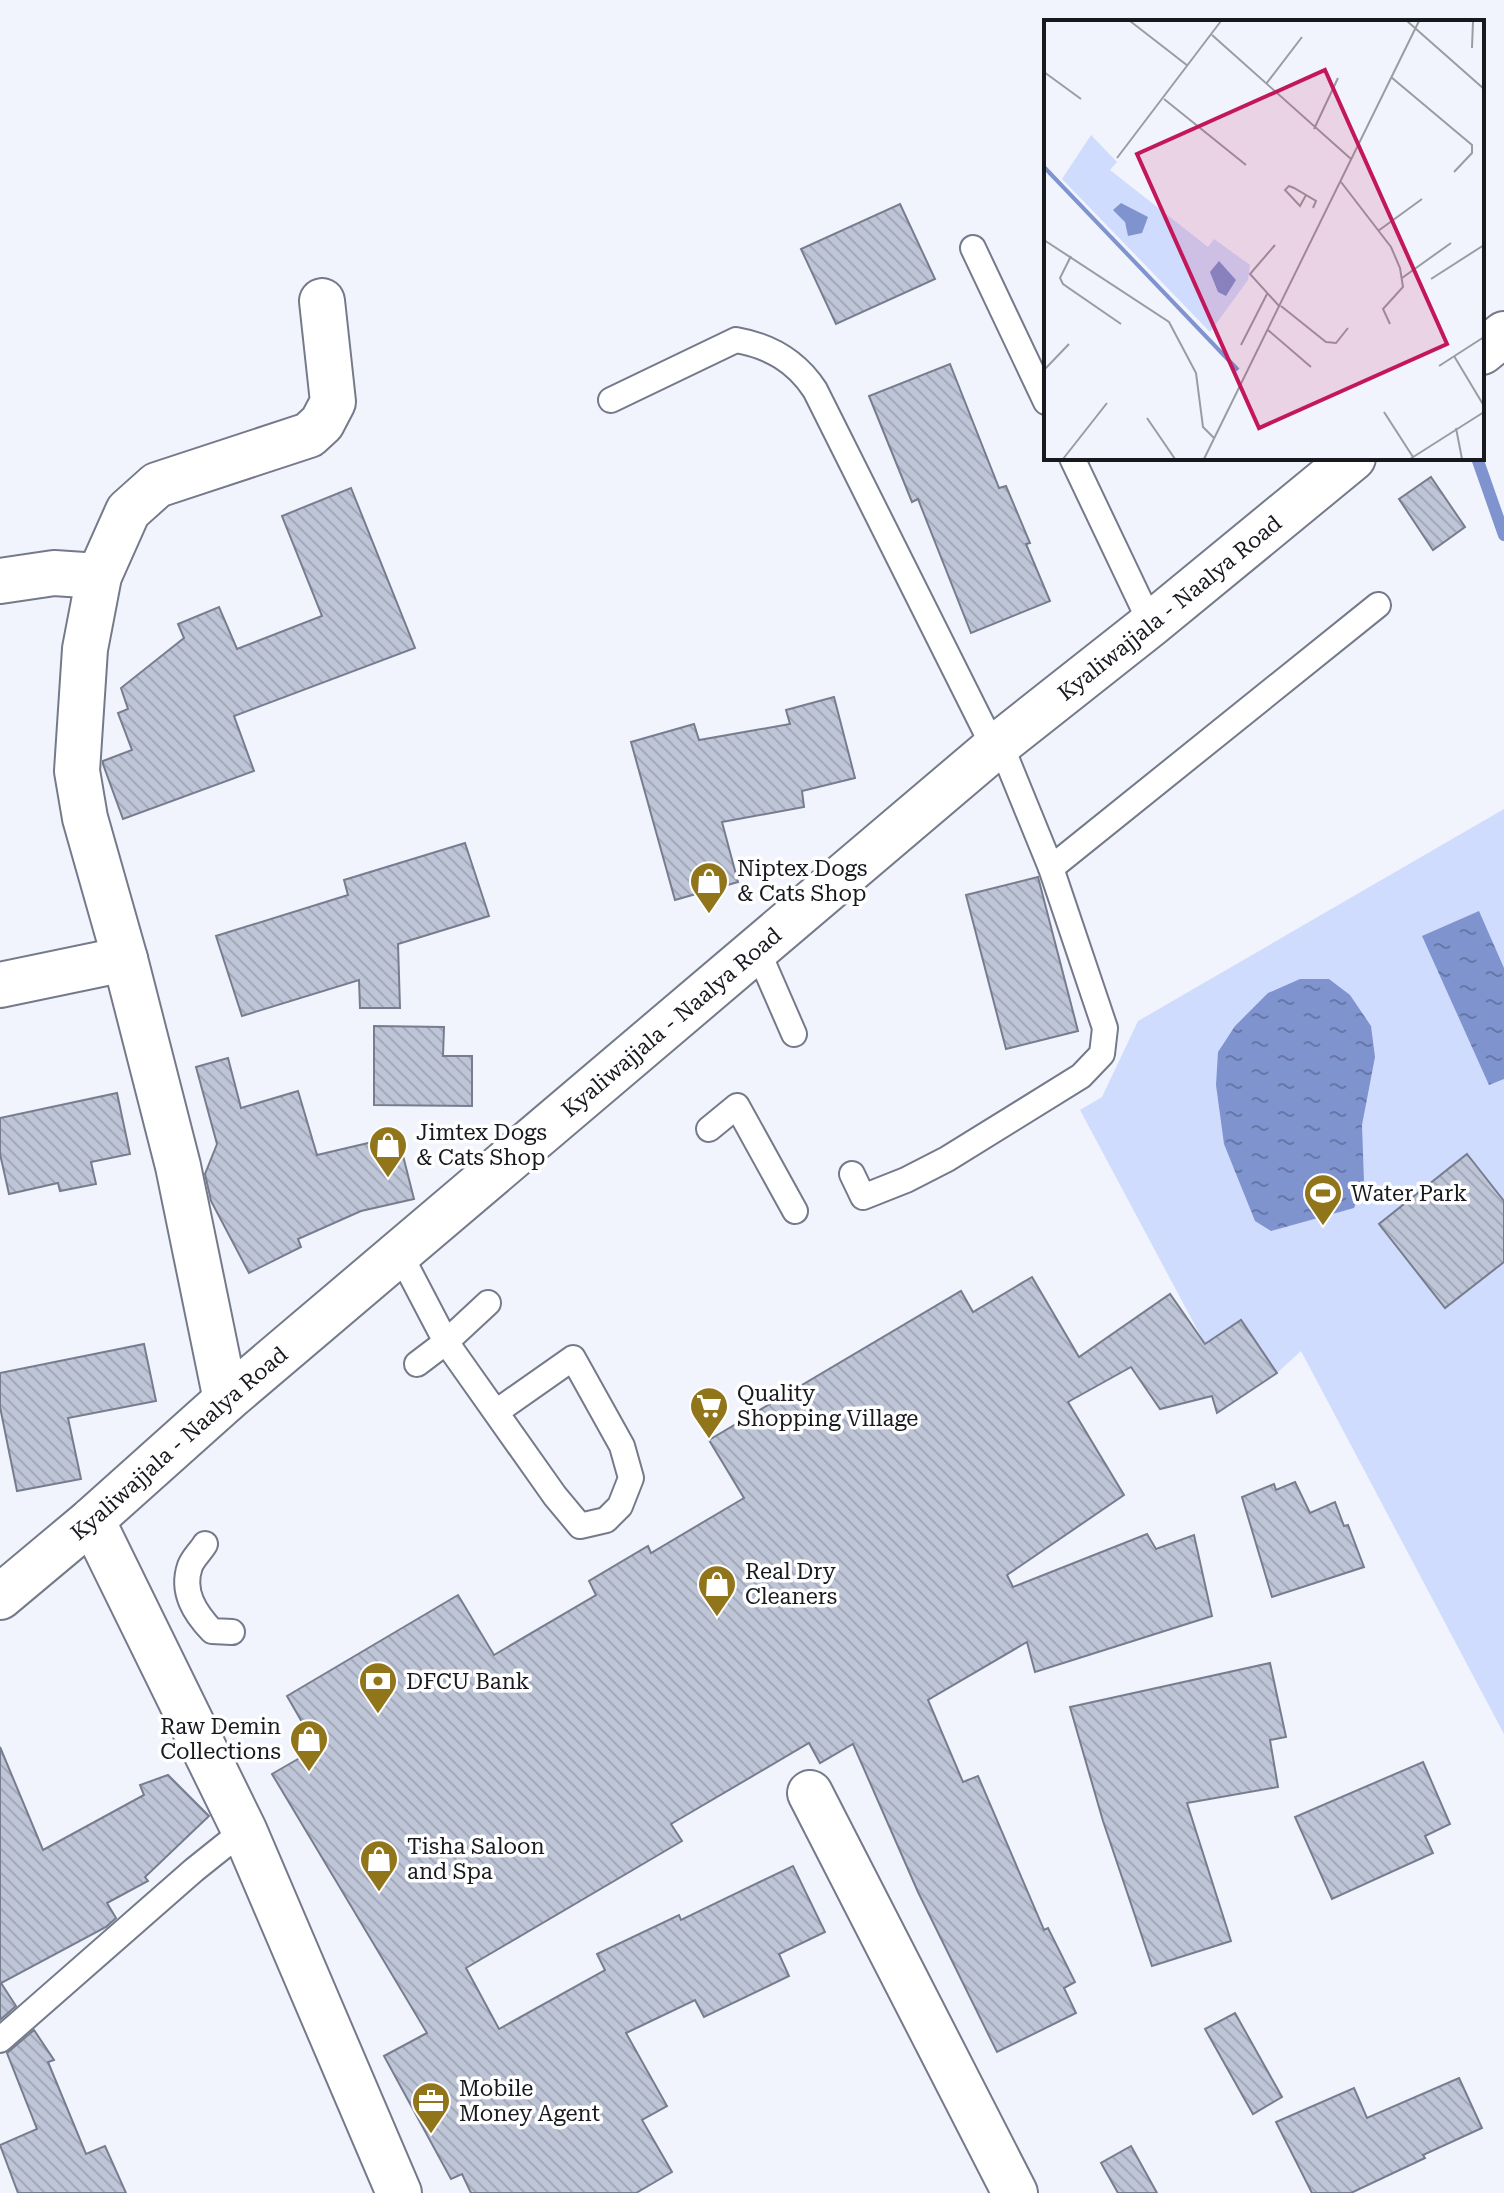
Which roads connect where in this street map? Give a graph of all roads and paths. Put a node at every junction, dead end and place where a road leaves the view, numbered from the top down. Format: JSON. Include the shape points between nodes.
{"nodes":[{"id":1,"x":973,"y":248,"type":"dead end"},
{"id":2,"x":322,"y":301,"type":"dead end"},
{"id":3,"x":1504,"y":334,"type":"edge"},
{"id":4,"x":1484,"y":350,"type":"edge"},
{"id":5,"x":1044,"y":398,"type":"edge"},
{"id":6,"x":611,"y":400,"type":"dead end"},
{"id":7,"x":1073,"y":460,"type":"edge"},
{"id":8,"x":1351,"y":460,"type":"edge"},
{"id":9,"x":99,"y":576,"type":"junction"},
{"id":10,"x":0,"y":581,"type":"edge"},
{"id":11,"x":1378,"y":605,"type":"dead end"},
{"id":12,"x":1151,"y":624,"type":"junction"},
{"id":13,"x":997,"y":746,"type":"junction"},
{"id":14,"x":1051,"y":868,"type":"junction"},
{"id":15,"x":757,"y":949,"type":"junction"},
{"id":16,"x":125,"y":959,"type":"junction"},
{"id":17,"x":0,"y":985,"type":"edge"},
{"id":18,"x":794,"y":1034,"type":"dead end"},
{"id":19,"x":709,"y":1129,"type":"dead end"},
{"id":20,"x":852,"y":1174,"type":"dead end"},
{"id":21,"x":795,"y":1211,"type":"dead end"},
{"id":22,"x":400,"y":1254,"type":"junction"},
{"id":23,"x":488,"y":1303,"type":"dead end"},
{"id":24,"x":446,"y":1342,"type":"junction"},
{"id":25,"x":417,"y":1364,"type":"dead end"},
{"id":26,"x":226,"y":1400,"type":"junction"},
{"id":27,"x":496,"y":1412,"type":"junction"},
{"id":28,"x":92,"y":1520,"type":"junction"},
{"id":29,"x":205,"y":1544,"type":"dead end"},
{"id":30,"x":0,"y":1597,"type":"edge"},
{"id":31,"x":232,"y":1632,"type":"dead end"},
{"id":32,"x":810,"y":1793,"type":"dead end"},
{"id":33,"x":244,"y":1830,"type":"junction"},
{"id":34,"x":0,"y":2040,"type":"edge"},
{"id":35,"x":399,"y":2193,"type":"edge"},
{"id":36,"x":1015,"y":2193,"type":"edge"}],
"edges":[{"from":1,"to":5,"type":"lane"},
{"from":2,"to":9,"type":"street","via":[[333,402],[322,423],[309,435],[157,485],[128,511]]},
{"from":3,"to":4,"type":"street"},
{"from":6,"to":13,"type":"lane","via":[[736,340],[775,352],[804,374]]},
{"from":7,"to":12,"type":"lane"},
{"from":8,"to":12,"type":"street","name":"Kyaliwajjala - Naalya Road"},
{"from":9,"to":10,"type":"street","via":[[54,573]]},
{"from":9,"to":16,"type":"street","via":[[85,649],[77,771]]},
{"from":11,"to":14,"type":"lane"},
{"from":12,"to":13,"type":"street","name":"Kyaliwajjala - Naalya Road"},
{"from":13,"to":14,"type":"lane"},
{"from":13,"to":15,"type":"street","name":"Kyaliwajjala - Naalya Road"},
{"from":14,"to":20,"type":"lane","via":[[1105,1028],[1102,1054],[1081,1076],[906,1180],[863,1197]]},
{"from":15,"to":18,"type":"lane"},
{"from":15,"to":22,"type":"street","name":"Kyaliwajjala - Naalya Road"},
{"from":16,"to":17,"type":"street"},
{"from":16,"to":26,"type":"street","via":[[178,1166]]},
{"from":19,"to":21,"type":"lane","via":[[737,1106]]},
{"from":22,"to":24,"type":"lane"},
{"from":22,"to":26,"type":"street","name":"Kyaliwajjala - Naalya Road"},
{"from":23,"to":24,"type":"lane"},
{"from":24,"to":25,"type":"lane"},
{"from":24,"to":27,"type":"lane"},
{"from":26,"to":28,"type":"street","name":"Kyaliwajjala - Naalya Road"},
{"from":27,"to":27,"type":"lane","via":[[573,1358],[622,1446],[631,1478],[620,1506],[606,1520],[580,1526]]},
{"from":28,"to":30,"type":"street","name":"Kyaliwajjala - Naalya Road"},
{"from":28,"to":33,"type":"street"},
{"from":29,"to":31,"type":"lane","via":[[190,1566],[187,1593],[196,1614],[212,1631]]},
{"from":32,"to":36,"type":"street"},
{"from":33,"to":34,"type":"lane"},
{"from":33,"to":35,"type":"street"}]}
